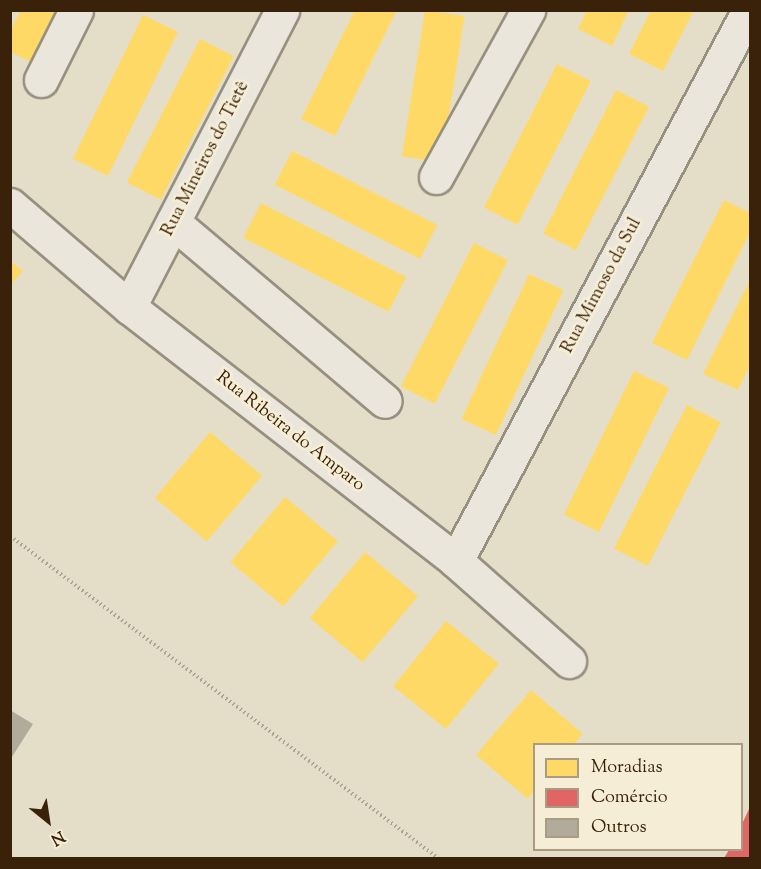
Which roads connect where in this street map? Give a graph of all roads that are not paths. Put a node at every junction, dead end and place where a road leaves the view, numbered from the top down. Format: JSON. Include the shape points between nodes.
{"nodes":[{"id":1,"x":76,"y":10,"type":"edge"},
{"id":2,"x":282,"y":10,"type":"edge"},
{"id":3,"x":528,"y":10,"type":"edge"},
{"id":4,"x":748,"y":10,"type":"edge"},
{"id":5,"x":41,"y":80,"type":"dead end"},
{"id":6,"x":436,"y":177,"type":"dead end"},
{"id":7,"x":10,"y":205,"type":"edge"},
{"id":8,"x":173,"y":222,"type":"junction"},
{"id":9,"x":129,"y":307,"type":"junction"},
{"id":10,"x":385,"y":401,"type":"dead end"},
{"id":11,"x":456,"y":561,"type":"junction"},
{"id":12,"x":569,"y":661,"type":"dead end"}],
"edges":[{"from":1,"to":5,"type":"street"},
{"from":2,"to":8,"type":"street","name":"Rua Mineiros do Tietê"},
{"from":3,"to":6,"type":"street"},
{"from":4,"to":11,"type":"street","name":"Rua Mimoso da Sul"},
{"from":7,"to":9,"type":"street","name":"Rua Ribeira do Amparo"},
{"from":8,"to":9,"type":"street","name":"Rua Mineiros do Tietê"},
{"from":8,"to":10,"type":"street"},
{"from":9,"to":11,"type":"street","name":"Rua Ribeira do Amparo"},
{"from":11,"to":12,"type":"street","name":"Rua Ribeira do Amparo"}]}
